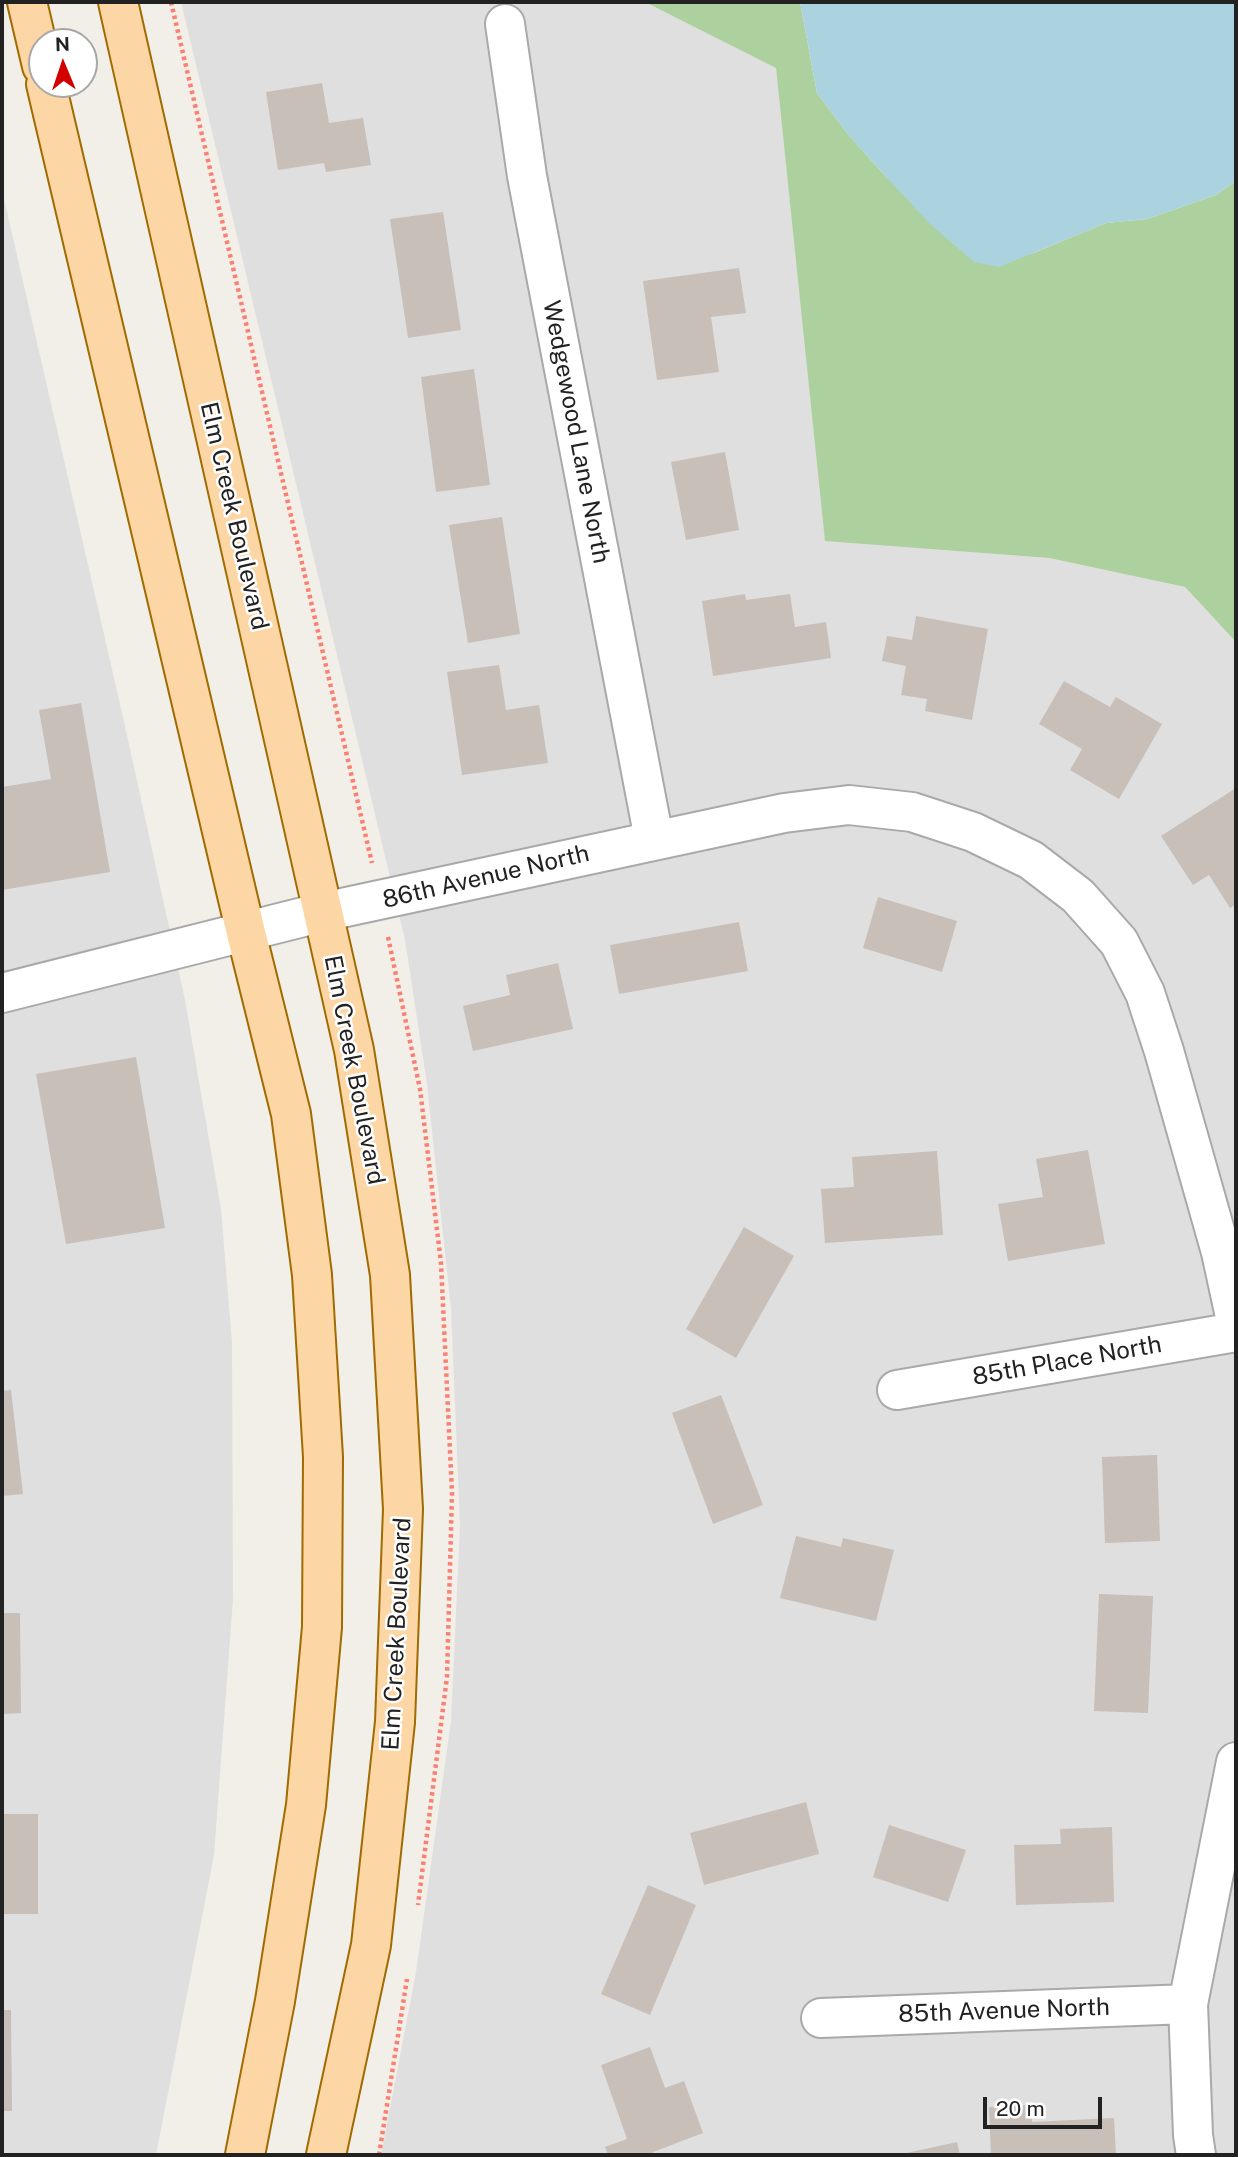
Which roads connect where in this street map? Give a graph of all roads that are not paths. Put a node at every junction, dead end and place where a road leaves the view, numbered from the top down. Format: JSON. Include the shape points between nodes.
{"nodes":[{"id":1,"x":27,"y":2,"type":"edge"},
{"id":2,"x":118,"y":2,"type":"edge"},
{"id":3,"x":505,"y":24,"type":"dead end"},
{"id":4,"x":33,"y":28,"type":"edge"},
{"id":5,"x":49,"y":98,"type":"edge"},
{"id":6,"x":654,"y":839,"type":"junction"},
{"id":7,"x":323,"y":912,"type":"junction"},
{"id":8,"x":246,"y":933,"type":"junction"},
{"id":9,"x":2,"y":993,"type":"edge"},
{"id":10,"x":1236,"y":1321,"type":"edge"},
{"id":11,"x":1236,"y":1332,"type":"edge"},
{"id":12,"x":897,"y":1390,"type":"dead end"},
{"id":13,"x":1236,"y":1762,"type":"edge"},
{"id":14,"x":1188,"y":2004,"type":"junction"},
{"id":15,"x":821,"y":2018,"type":"dead end"},
{"id":16,"x":245,"y":2155,"type":"edge"},
{"id":17,"x":326,"y":2155,"type":"edge"},
{"id":18,"x":1196,"y":2155,"type":"edge"}],
"edges":[{"from":1,"to":4,"type":"main road"},
{"from":2,"to":7,"type":"main road","name":"Elm Creek Boulevard"},
{"from":3,"to":6,"type":"street","name":"Wedgewood Lane North","via":[[527,176]]},
{"from":5,"to":8,"type":"main road"},
{"from":6,"to":7,"type":"street","name":"86th Avenue North"},
{"from":6,"to":10,"type":"street","name":"86th Avenue North","via":[[784,813],[849,806],[912,813],[973,832],[1031,860],[1078,896],[1119,942],[1145,993],[1221,1252]]},
{"from":7,"to":8,"type":"street","name":"86th Avenue North"},
{"from":7,"to":17,"type":"main road","name":"Elm Creek Boulevard","via":[[354,1049],[390,1275],[403,1509],[395,1722],[371,1945]]},
{"from":8,"to":9,"type":"street","name":"86th Avenue North"},
{"from":8,"to":16,"type":"main road","via":[[291,1114],[312,1275],[323,1457],[322,1627],[306,1805]]},
{"from":11,"to":12,"type":"street","name":"85th Place North"},
{"from":13,"to":14,"type":"street"},
{"from":14,"to":15,"type":"street","name":"85th Avenue North"},
{"from":14,"to":18,"type":"street"}]}
